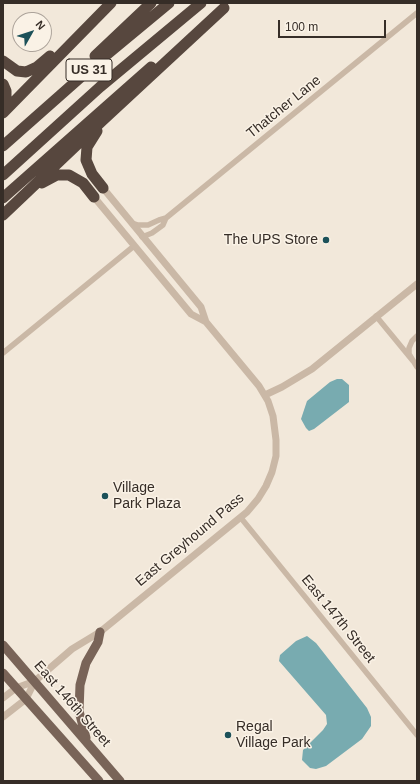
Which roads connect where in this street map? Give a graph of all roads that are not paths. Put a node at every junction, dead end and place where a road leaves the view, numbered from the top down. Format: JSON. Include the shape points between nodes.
{"nodes":[{"id":1,"x":111,"y":3,"type":"edge"},
{"id":2,"x":151,"y":3,"type":"edge"},
{"id":3,"x":169,"y":3,"type":"edge"},
{"id":4,"x":201,"y":3,"type":"edge"},
{"id":5,"x":228,"y":6,"type":"edge"},
{"id":6,"x":417,"y":13,"type":"edge"},
{"id":7,"x":88,"y":26,"type":"junction"},
{"id":8,"x":3,"y":61,"type":"edge"},
{"id":9,"x":3,"y":84,"type":"edge"},
{"id":10,"x":3,"y":110,"type":"edge"},
{"id":11,"x":3,"y":113,"type":"edge"},
{"id":12,"x":102,"y":121,"type":"junction"},
{"id":13,"x":7,"y":142,"type":"edge"},
{"id":14,"x":3,"y":175,"type":"edge"},
{"id":15,"x":104,"y":188,"type":"joint"},
{"id":16,"x":94,"y":197,"type":"joint"},
{"id":17,"x":3,"y":198,"type":"edge"},
{"id":18,"x":3,"y":215,"type":"edge"},
{"id":19,"x":166,"y":218,"type":"junction"},
{"id":20,"x":132,"y":223,"type":"junction"},
{"id":21,"x":142,"y":237,"type":"junction"},
{"id":22,"x":134,"y":246,"type":"junction"},
{"id":23,"x":417,"y":284,"type":"edge"},
{"id":24,"x":376,"y":316,"type":"junction"},
{"id":25,"x":206,"y":322,"type":"junction"},
{"id":26,"x":417,"y":336,"type":"edge"},
{"id":27,"x":3,"y":353,"type":"edge"},
{"id":28,"x":412,"y":361,"type":"junction"},
{"id":29,"x":417,"y":367,"type":"edge"},
{"id":30,"x":265,"y":395,"type":"junction"},
{"id":31,"x":241,"y":518,"type":"junction"},
{"id":32,"x":100,"y":632,"type":"junction"},
{"id":33,"x":3,"y":645,"type":"edge"},
{"id":34,"x":3,"y":673,"type":"edge"},
{"id":35,"x":35,"y":681,"type":"junction"},
{"id":36,"x":16,"y":688,"type":"junction"},
{"id":37,"x":3,"y":698,"type":"edge"},
{"id":38,"x":26,"y":698,"type":"junction"},
{"id":39,"x":3,"y":717,"type":"edge"},
{"id":40,"x":417,"y":735,"type":"edge"},
{"id":41,"x":89,"y":744,"type":"junction"},
{"id":42,"x":99,"y":781,"type":"edge"},
{"id":43,"x":120,"y":781,"type":"edge"}],
"edges":[{"from":1,"to":7,"type":"highway"},
{"from":2,"to":13,"type":"highway"},
{"from":3,"to":13,"type":"highway","number":"US 31"},
{"from":4,"to":14,"type":"highway","number":"US 31","via":[[100,88]]},
{"from":5,"to":12,"type":"highway"},
{"from":5,"to":17,"type":"highway","via":[[142,74]]},
{"from":6,"to":19,"type":"street","name":"Thatcher Lane"},
{"from":7,"to":8,"type":"highway","via":[[31,70],[17,71]]},
{"from":7,"to":11,"type":"highway"},
{"from":9,"to":10,"type":"highway","via":[[6,91]]},
{"from":12,"to":15,"type":"highway","via":[[87,147],[86,156],[89,168]]},
{"from":12,"to":18,"type":"highway"},
{"from":15,"to":20,"type":"street","name":"East Greyhound Pass"},
{"from":16,"to":18,"type":"highway","via":[[83,183],[74,177],[66,174],[57,175],[41,183]]},
{"from":16,"to":22,"type":"street","name":"East Greyhound Pass"},
{"from":19,"to":20,"type":"street","name":"Thatcher Lane","via":[[148,225]]},
{"from":19,"to":21,"type":"street","name":"Thatcher Lane","via":[[163,225]]},
{"from":20,"to":21,"type":"street","name":"East Greyhound Pass"},
{"from":21,"to":25,"type":"street","name":"East Greyhound Pass","via":[[201,308]]},
{"from":22,"to":25,"type":"street","name":"East Greyhound Pass","via":[[191,314]]},
{"from":22,"to":27,"type":"street"},
{"from":23,"to":24,"type":"street"},
{"from":24,"to":28,"type":"street"},
{"from":24,"to":30,"type":"street","via":[[312,369]]},
{"from":25,"to":30,"type":"street","name":"East Greyhound Pass"},
{"from":26,"to":28,"type":"street","via":[[408,348]]},
{"from":28,"to":29,"type":"street"},
{"from":30,"to":31,"type":"street","name":"East Greyhound Pass","via":[[274,424],[276,456],[266,486],[253,506]]},
{"from":31,"to":32,"type":"street","name":"East Greyhound Pass"},
{"from":31,"to":40,"type":"street","name":"East 147th Street"},
{"from":32,"to":35,"type":"street","name":"East Greyhound Pass","via":[[72,649]]},
{"from":32,"to":41,"type":"main road","via":[[98,642],[86,663],[78,703],[83,730]]},
{"from":33,"to":35,"type":"main road","name":"East 146th Street"},
{"from":34,"to":36,"type":"main road"},
{"from":35,"to":36,"type":"street"},
{"from":35,"to":38,"type":"street"},
{"from":35,"to":41,"type":"main road","name":"East 146th Street"},
{"from":36,"to":37,"type":"street"},
{"from":36,"to":38,"type":"main road"},
{"from":38,"to":39,"type":"street"},
{"from":38,"to":42,"type":"main road"},
{"from":41,"to":43,"type":"main road","name":"East 146th Street"}]}
